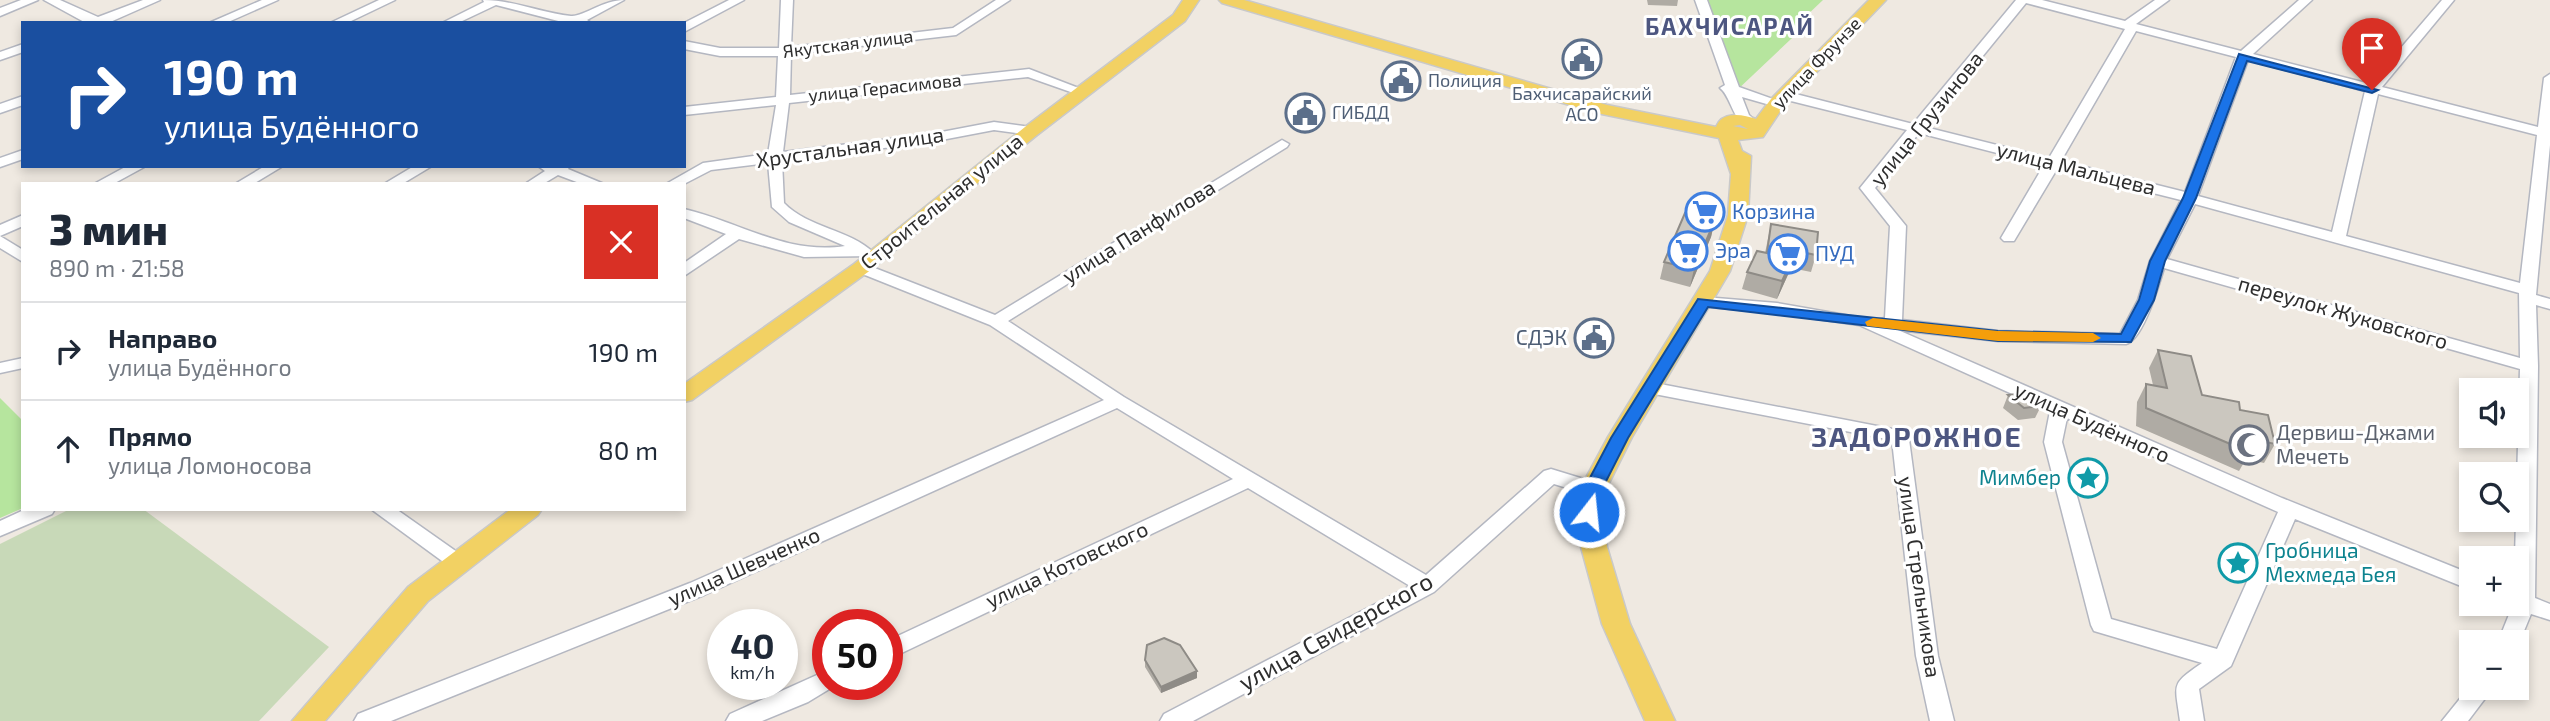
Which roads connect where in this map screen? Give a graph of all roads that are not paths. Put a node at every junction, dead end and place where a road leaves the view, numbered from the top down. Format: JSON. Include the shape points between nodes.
{"nodes":[{"id":1,"x":32,"y":0,"type":"edge"},
{"id":2,"x":50,"y":0,"type":"edge"},
{"id":3,"x":154,"y":0,"type":"edge"},
{"id":4,"x":272,"y":0,"type":"edge"},
{"id":5,"x":388,"y":0,"type":"edge"},
{"id":6,"x":494,"y":0,"type":"edge"},
{"id":7,"x":618,"y":0,"type":"edge"},
{"id":8,"x":738,"y":0,"type":"edge"},
{"id":9,"x":787,"y":0,"type":"edge"},
{"id":10,"x":1004,"y":0,"type":"edge"},
{"id":11,"x":1191,"y":0,"type":"edge"},
{"id":12,"x":1227,"y":0,"type":"edge"},
{"id":13,"x":1694,"y":0,"type":"edge"},
{"id":14,"x":1701,"y":0,"type":"edge"},
{"id":15,"x":1878,"y":0,"type":"edge"},
{"id":16,"x":2022,"y":0,"type":"edge"},
{"id":17,"x":2028,"y":0,"type":"edge"},
{"id":18,"x":2163,"y":0,"type":"edge"},
{"id":19,"x":2306,"y":0,"type":"edge"},
{"id":20,"x":2448,"y":0,"type":"edge"},
{"id":21,"x":0,"y":12,"type":"edge"},
{"id":22,"x":95,"y":21,"type":"edge"},
{"id":23,"x":100,"y":21,"type":"edge"},
{"id":24,"x":220,"y":21,"type":"edge"},
{"id":25,"x":341,"y":21,"type":"edge"},
{"id":26,"x":452,"y":21,"type":"edge"},
{"id":27,"x":573,"y":21,"type":"edge"},
{"id":28,"x":579,"y":21,"type":"edge"},
{"id":29,"x":2129,"y":26,"type":"junction"},
{"id":30,"x":686,"y":27,"type":"edge"},
{"id":31,"x":686,"y":45,"type":"edge"},
{"id":32,"x":21,"y":49,"type":"edge"},
{"id":33,"x":786,"y":52,"type":"junction"},
{"id":34,"x":0,"y":56,"type":"edge"},
{"id":35,"x":2243,"y":56,"type":"junction"},
{"id":36,"x":2550,"y":78,"type":"edge"},
{"id":37,"x":1729,"y":89,"type":"junction"},
{"id":38,"x":2372,"y":90,"type":"junction"},
{"id":39,"x":1082,"y":92,"type":"junction"},
{"id":40,"x":783,"y":99,"type":"junction"},
{"id":41,"x":1781,"y":99,"type":"junction"},
{"id":42,"x":21,"y":101,"type":"edge"},
{"id":43,"x":0,"y":109,"type":"edge"},
{"id":44,"x":686,"y":111,"type":"edge"},
{"id":45,"x":1740,"y":129,"type":"junction"},
{"id":46,"x":1918,"y":130,"type":"junction"},
{"id":47,"x":1031,"y":131,"type":"junction"},
{"id":48,"x":2546,"y":134,"type":"edge"},
{"id":49,"x":1282,"y":144,"type":"dead end"},
{"id":50,"x":21,"y":154,"type":"edge"},
{"id":51,"x":775,"y":158,"type":"junction"},
{"id":52,"x":0,"y":163,"type":"edge"},
{"id":53,"x":2053,"y":164,"type":"junction"},
{"id":54,"x":135,"y":168,"type":"edge"},
{"id":55,"x":272,"y":168,"type":"edge"},
{"id":56,"x":421,"y":168,"type":"edge"},
{"id":57,"x":555,"y":168,"type":"edge"},
{"id":58,"x":105,"y":182,"type":"edge"},
{"id":59,"x":246,"y":182,"type":"edge"},
{"id":60,"x":395,"y":182,"type":"edge"},
{"id":61,"x":535,"y":182,"type":"edge"},
{"id":62,"x":592,"y":182,"type":"edge"},
{"id":63,"x":676,"y":182,"type":"edge"},
{"id":64,"x":2190,"y":198,"type":"junction"},
{"id":65,"x":686,"y":214,"type":"edge"},
{"id":66,"x":21,"y":221,"type":"edge"},
{"id":67,"x":0,"y":231,"type":"edge"},
{"id":68,"x":739,"y":232,"type":"junction"},
{"id":69,"x":2337,"y":237,"type":"junction"},
{"id":70,"x":2009,"y":238,"type":"dead end"},
{"id":71,"x":0,"y":240,"type":"edge"},
{"id":72,"x":21,"y":256,"type":"edge"},
{"id":73,"x":864,"y":258,"type":"junction"},
{"id":74,"x":2158,"y":261,"type":"junction"},
{"id":75,"x":686,"y":270,"type":"edge"},
{"id":76,"x":2527,"y":294,"type":"junction"},
{"id":77,"x":1704,"y":302,"type":"junction"},
{"id":78,"x":2550,"y":304,"type":"edge"},
{"id":79,"x":996,"y":321,"type":"junction"},
{"id":80,"x":1863,"y":321,"type":"junction"},
{"id":81,"x":1893,"y":325,"type":"junction"},
{"id":82,"x":21,"y":363,"type":"edge"},
{"id":83,"x":2529,"y":366,"type":"junction"},
{"id":84,"x":0,"y":368,"type":"edge"},
{"id":85,"x":1650,"y":388,"type":"junction"},
{"id":86,"x":686,"y":393,"type":"edge"},
{"id":87,"x":1118,"y":401,"type":"junction"},
{"id":88,"x":2059,"y":410,"type":"junction"},
{"id":89,"x":1248,"y":480,"type":"junction"},
{"id":90,"x":1593,"y":489,"type":"junction"},
{"id":91,"x":2289,"y":509,"type":"junction"},
{"id":92,"x":40,"y":511,"type":"edge"},
{"id":93,"x":384,"y":511,"type":"edge"},
{"id":94,"x":526,"y":511,"type":"edge"},
{"id":95,"x":0,"y":529,"type":"edge"},
{"id":96,"x":2522,"y":546,"type":"edge"},
{"id":97,"x":460,"y":564,"type":"junction"},
{"id":98,"x":2459,"y":577,"type":"edge"},
{"id":99,"x":1427,"y":586,"type":"junction"},
{"id":100,"x":2529,"y":604,"type":"edge"},
{"id":101,"x":2550,"y":612,"type":"edge"},
{"id":102,"x":903,"y":643,"type":"edge"},
{"id":103,"x":2223,"y":660,"type":"junction"},
{"id":104,"x":812,"y":688,"type":"edge"},
{"id":105,"x":2472,"y":700,"type":"edge"},
{"id":106,"x":307,"y":721,"type":"edge"},
{"id":107,"x":366,"y":721,"type":"edge"},
{"id":108,"x":738,"y":721,"type":"edge"},
{"id":109,"x":1172,"y":721,"type":"edge"},
{"id":110,"x":1660,"y":721,"type":"edge"},
{"id":111,"x":1942,"y":721,"type":"edge"},
{"id":112,"x":2192,"y":721,"type":"edge"},
{"id":113,"x":2454,"y":721,"type":"edge"}],
"edges":[{"from":1,"to":21,"type":"street"},
{"from":2,"to":22,"type":"street"},
{"from":3,"to":23,"type":"street"},
{"from":4,"to":24,"type":"street"},
{"from":5,"to":25,"type":"street"},
{"from":6,"to":26,"type":"street"},
{"from":6,"to":27,"type":"street"},
{"from":7,"to":28,"type":"street"},
{"from":8,"to":30,"type":"street"},
{"from":9,"to":33,"type":"street"},
{"from":10,"to":33,"type":"street","name":"Якутская улица","via":[[956,31]]},
{"from":11,"to":39,"type":"main road","name":"Строительная улица","via":[[1179,18]]},
{"from":12,"to":45,"type":"main road","via":[[1603,109],[1665,123]]},
{"from":13,"to":37,"type":"street"},
{"from":14,"to":37,"type":"street"},
{"from":15,"to":41,"type":"main road","name":"улица Фрунзе"},
{"from":16,"to":46,"type":"street","name":"улица Грузинова"},
{"from":17,"to":29,"type":"street"},
{"from":18,"to":29,"type":"street"},
{"from":19,"to":35,"type":"street"},
{"from":20,"to":38,"type":"street"},
{"from":29,"to":35,"type":"street"},
{"from":29,"to":53,"type":"street"},
{"from":31,"to":33,"type":"street","name":"Якутская улица","via":[[741,54]]},
{"from":32,"to":34,"type":"street"},
{"from":33,"to":40,"type":"street"},
{"from":35,"to":38,"type":"street"},
{"from":35,"to":64,"type":"street"},
{"from":36,"to":48,"type":"street"},
{"from":37,"to":41,"type":"street","name":"улица Мальцева"},
{"from":37,"to":45,"type":"street","via":[[1743,117]]},
{"from":38,"to":48,"type":"street"},
{"from":38,"to":69,"type":"street"},
{"from":39,"to":40,"type":"street","name":"улица Герасимова","via":[[1029,73]]},
{"from":39,"to":47,"type":"main road","name":"Строительная улица"},
{"from":40,"to":44,"type":"street","name":"улица Герасимова"},
{"from":40,"to":51,"type":"street"},
{"from":41,"to":45,"type":"main road","name":"улица Фрунзе"},
{"from":41,"to":46,"type":"street","name":"улица Мальцева"},
{"from":42,"to":43,"type":"street"},
{"from":45,"to":77,"type":"main road","name":"улица Фрунзе","via":[[1738,215],[1731,245]]},
{"from":46,"to":53,"type":"street","name":"улица Мальцева"},
{"from":46,"to":81,"type":"street","name":"улица Грузинова","via":[[1867,188],[1898,226]]},
{"from":47,"to":51,"type":"street","name":"Хрустальная улица","via":[[994,126]]},
{"from":47,"to":73,"type":"main road","name":"Строительная улица"},
{"from":48,"to":76,"type":"street"},
{"from":49,"to":79,"type":"street","name":"улица Панфилова"},
{"from":50,"to":52,"type":"street"},
{"from":51,"to":63,"type":"street","name":"Хрустальная улица","via":[[699,168]]},
{"from":51,"to":73,"type":"street","via":[[775,196],[782,210],[851,241]]},
{"from":53,"to":64,"type":"street","name":"улица Мальцева"},
{"from":53,"to":70,"type":"street"},
{"from":54,"to":58,"type":"street"},
{"from":55,"to":59,"type":"street"},
{"from":56,"to":60,"type":"street"},
{"from":57,"to":61,"type":"street"},
{"from":57,"to":62,"type":"street"},
{"from":64,"to":69,"type":"street","name":"улица Мальцева"},
{"from":64,"to":74,"type":"street"},
{"from":65,"to":68,"type":"street"},
{"from":66,"to":67,"type":"street"},
{"from":68,"to":73,"type":"street","via":[[805,253]]},
{"from":68,"to":75,"type":"street"},
{"from":69,"to":76,"type":"street","name":"улица Мальцева"},
{"from":71,"to":72,"type":"street"},
{"from":73,"to":79,"type":"street"},
{"from":73,"to":86,"type":"main road","name":"Строительная улица"},
{"from":74,"to":81,"type":"street","via":[[2146,300],[2126,339],[1998,336]]},
{"from":74,"to":83,"type":"street","name":"переулок Жуковского"},
{"from":76,"to":78,"type":"street","name":"улица Мальцева"},
{"from":76,"to":83,"type":"street"},
{"from":77,"to":80,"type":"street","name":"улица Будённого"},
{"from":77,"to":85,"type":"main road","name":"улица Фрунзе"},
{"from":79,"to":87,"type":"street"},
{"from":80,"to":81,"type":"street"},
{"from":80,"to":88,"type":"street","name":"улица Будённого"},
{"from":82,"to":84,"type":"street"},
{"from":83,"to":96,"type":"street"},
{"from":85,"to":90,"type":"main road","name":"улица Фрунзе"},
{"from":85,"to":111,"type":"street","name":"улица Стрельникова","via":[[1901,436],[1927,656]]},
{"from":87,"to":89,"type":"street"},
{"from":87,"to":107,"type":"street","name":"улица Шевченко","via":[[697,589]]},
{"from":88,"to":91,"type":"street","name":"улица Будённого"},
{"from":88,"to":103,"type":"street","via":[[2053,442],[2102,625]]},
{"from":89,"to":99,"type":"street"},
{"from":89,"to":102,"type":"street","name":"улица Котовского"},
{"from":90,"to":99,"type":"street","name":"улица Свидерского","via":[[1551,476]]},
{"from":90,"to":110,"type":"main road","name":"улица Фрунзе","via":[[1589,512],[1597,559],[1616,624]]},
{"from":91,"to":98,"type":"street","name":"улица Будённого"},
{"from":91,"to":103,"type":"street"},
{"from":92,"to":95,"type":"street"},
{"from":93,"to":97,"type":"street"},
{"from":94,"to":97,"type":"main road"},
{"from":97,"to":106,"type":"main road","via":[[418,594]]},
{"from":99,"to":109,"type":"street","name":"улица Свидерского"},
{"from":100,"to":101,"type":"street"},
{"from":103,"to":112,"type":"street","via":[[2187,685]]},
{"from":104,"to":108,"type":"street"},
{"from":105,"to":113,"type":"street"}]}
